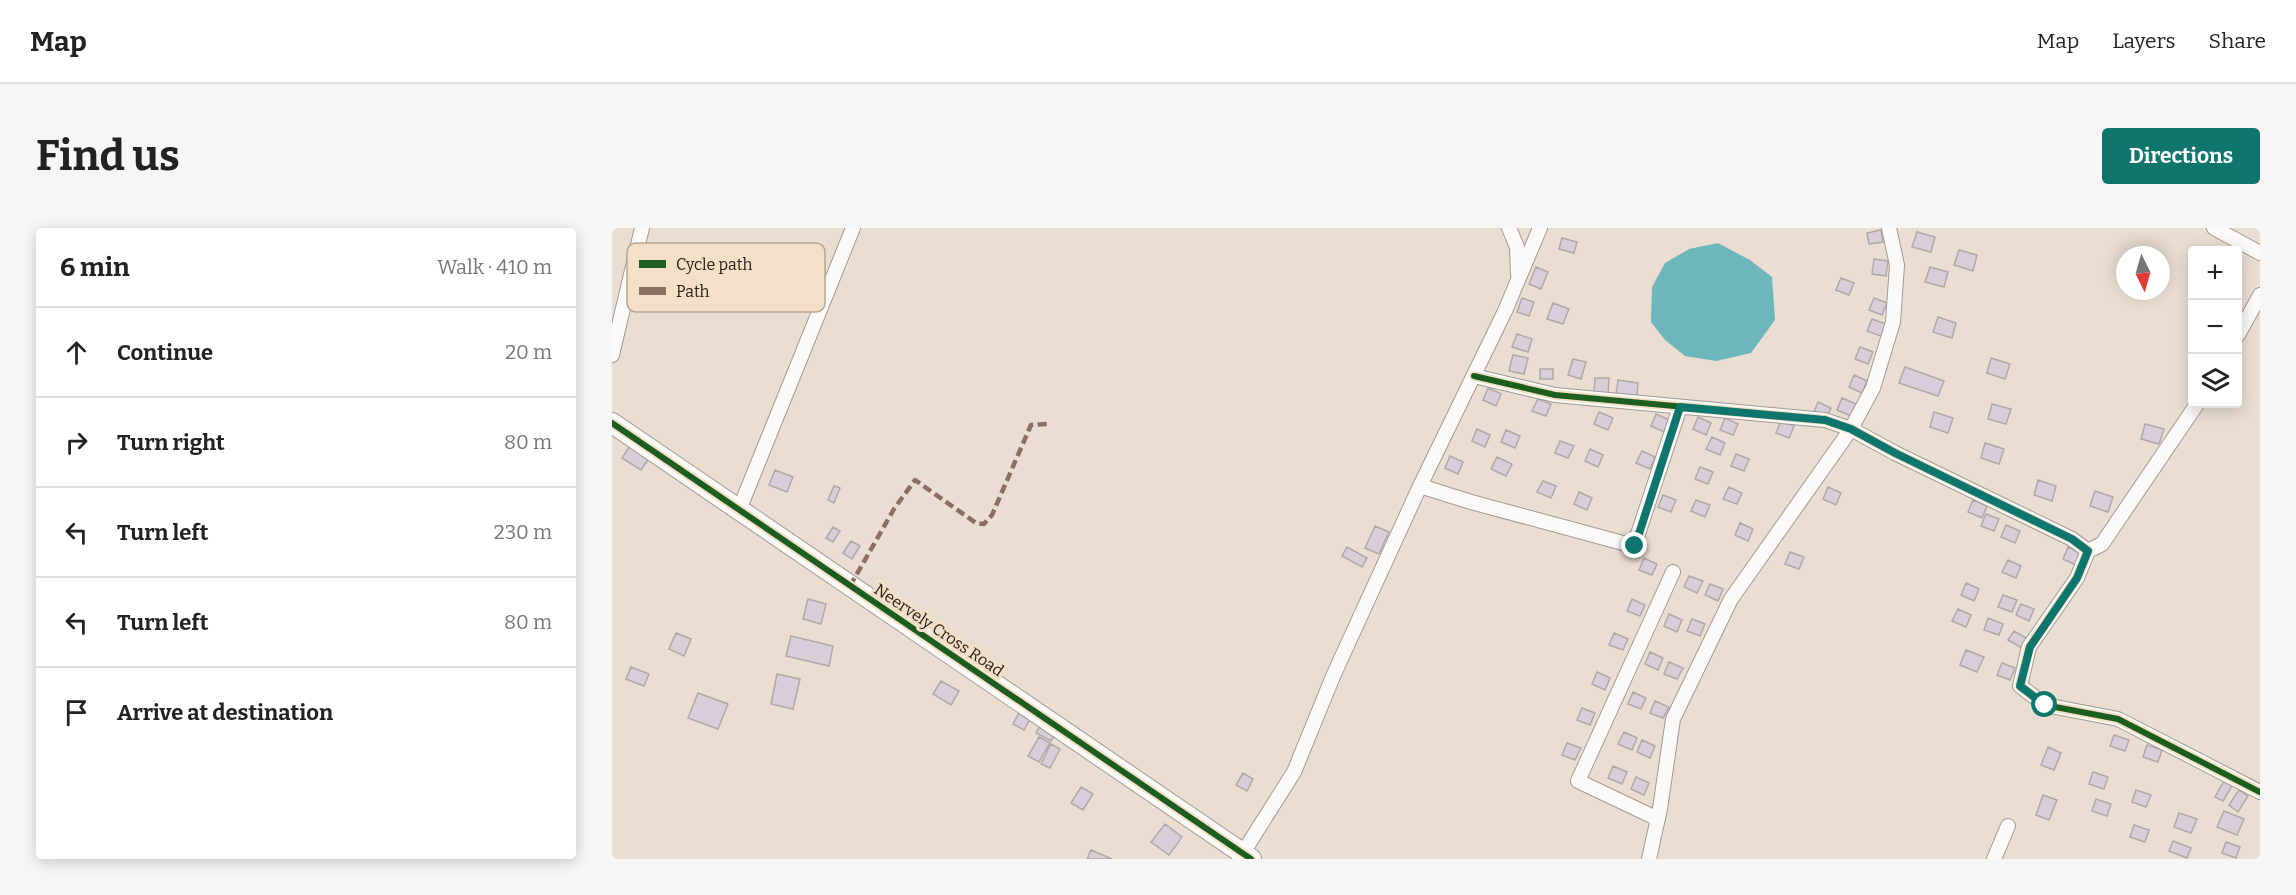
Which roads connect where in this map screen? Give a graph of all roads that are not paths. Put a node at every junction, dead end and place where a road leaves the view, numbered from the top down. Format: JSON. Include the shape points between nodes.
{"nodes":[{"id":1,"x":642,"y":228,"type":"edge"},
{"id":2,"x":854,"y":228,"type":"edge"},
{"id":3,"x":1509,"y":228,"type":"edge"},
{"id":4,"x":1540,"y":228,"type":"edge"},
{"id":5,"x":1889,"y":228,"type":"edge"},
{"id":6,"x":2214,"y":228,"type":"edge"},
{"id":7,"x":638,"y":243,"type":"edge"},
{"id":8,"x":2260,"y":253,"type":"edge"},
{"id":9,"x":1518,"y":280,"type":"junction"},
{"id":10,"x":627,"y":292,"type":"edge"},
{"id":11,"x":2260,"y":296,"type":"edge"},
{"id":12,"x":825,"y":299,"type":"edge"},
{"id":13,"x":820,"y":312,"type":"edge"},
{"id":14,"x":2242,"y":328,"type":"edge"},
{"id":15,"x":612,"y":355,"type":"edge"},
{"id":16,"x":1474,"y":376,"type":"junction"},
{"id":17,"x":1680,"y":407,"type":"junction"},
{"id":18,"x":2195,"y":408,"type":"edge"},
{"id":19,"x":612,"y":423,"type":"edge"},
{"id":20,"x":1851,"y":429,"type":"junction"},
{"id":21,"x":1420,"y":486,"type":"junction"},
{"id":22,"x":739,"y":510,"type":"junction"},
{"id":23,"x":2088,"y":551,"type":"junction"},
{"id":24,"x":1673,"y":572,"type":"dead end"},
{"id":25,"x":2260,"y":792,"type":"edge"},
{"id":26,"x":1658,"y":819,"type":"junction"},
{"id":27,"x":2008,"y":826,"type":"dead end"},
{"id":28,"x":1244,"y":857,"type":"edge"},
{"id":29,"x":1649,"y":859,"type":"edge"},
{"id":30,"x":1994,"y":859,"type":"edge"}],
"edges":[{"from":1,"to":7,"type":"street"},
{"from":2,"to":12,"type":"street"},
{"from":3,"to":9,"type":"street","via":[[1517,247]]},
{"from":4,"to":9,"type":"street"},
{"from":5,"to":20,"type":"street","via":[[1897,265],[1893,322],[1873,388]]},
{"from":6,"to":8,"type":"street"},
{"from":9,"to":16,"type":"street"},
{"from":10,"to":15,"type":"street"},
{"from":11,"to":14,"type":"street"},
{"from":13,"to":22,"type":"street"},
{"from":16,"to":17,"type":"street","via":[[1555,395]]},
{"from":16,"to":21,"type":"street"},
{"from":17,"to":20,"type":"street","via":[[1825,420]]},
{"from":17,"to":21,"type":"street","via":[[1635,546]]},
{"from":18,"to":23,"type":"street","via":[[2102,544]]},
{"from":19,"to":22,"type":"street","name":"Neervely Cross Road"},
{"from":20,"to":23,"type":"street","via":[[2072,539]]},
{"from":20,"to":26,"type":"street","via":[[1731,599],[1673,719]]},
{"from":21,"to":28,"type":"street","via":[[1294,772]]},
{"from":22,"to":28,"type":"street","name":"Neervely Cross Road"},
{"from":23,"to":25,"type":"street","via":[[2077,578],[2030,647],[2020,686],[2045,705],[2118,719]]},
{"from":24,"to":26,"type":"street","via":[[1578,781]]},
{"from":26,"to":29,"type":"street"},
{"from":27,"to":30,"type":"street"}]}
